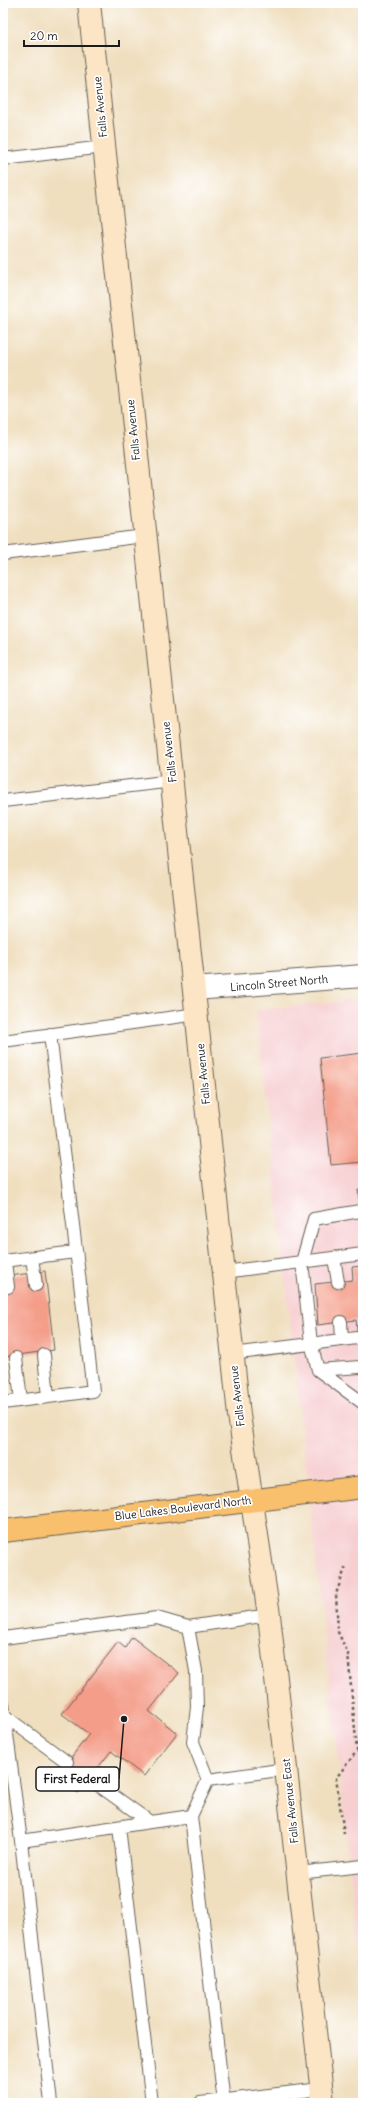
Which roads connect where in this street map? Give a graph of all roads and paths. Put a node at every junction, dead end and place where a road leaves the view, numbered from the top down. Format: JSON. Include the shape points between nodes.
{"nodes":[{"id":1,"x":89,"y":3,"type":"edge"},
{"id":2,"x":104,"y":147,"type":"junction"},
{"id":3,"x":3,"y":159,"type":"edge"},
{"id":4,"x":144,"y":536,"type":"junction"},
{"id":5,"x":3,"y":554,"type":"edge"},
{"id":6,"x":173,"y":781,"type":"junction"},
{"id":7,"x":3,"y":801,"type":"edge"},
{"id":8,"x":363,"y":976,"type":"edge"},
{"id":9,"x":194,"y":989,"type":"junction"},
{"id":10,"x":196,"y":1014,"type":"junction"},
{"id":11,"x":50,"y":1034,"type":"junction"},
{"id":12,"x":3,"y":1041,"type":"edge"},
{"id":13,"x":360,"y":1211,"type":"dead end"},
{"id":14,"x":75,"y":1252,"type":"junction"},
{"id":15,"x":363,"y":1254,"type":"edge"},
{"id":16,"x":32,"y":1258,"type":"junction"},
{"id":17,"x":334,"y":1258,"type":"junction"},
{"id":18,"x":4,"y":1261,"type":"edge"},
{"id":19,"x":302,"y":1262,"type":"junction"},
{"id":20,"x":224,"y":1272,"type":"junction"},
{"id":21,"x":338,"y":1282,"type":"dead end"},
{"id":22,"x":36,"y":1285,"type":"dead end"},
{"id":23,"x":8,"y":1287,"type":"dead end"},
{"id":24,"x":341,"y":1322,"type":"dead end"},
{"id":25,"x":357,"y":1338,"type":"dead end"},
{"id":26,"x":342,"y":1340,"type":"junction"},
{"id":27,"x":311,"y":1343,"type":"junction"},
{"id":28,"x":232,"y":1354,"type":"junction"},
{"id":29,"x":44,"y":1355,"type":"dead end"},
{"id":30,"x":16,"y":1358,"type":"dead end"},
{"id":31,"x":360,"y":1367,"type":"dead end"},
{"id":32,"x":318,"y":1370,"type":"junction"},
{"id":33,"x":48,"y":1397,"type":"junction"},
{"id":34,"x":21,"y":1400,"type":"junction"},
{"id":35,"x":3,"y":1403,"type":"edge"},
{"id":36,"x":363,"y":1403,"type":"edge"},
{"id":37,"x":363,"y":1487,"type":"edge"},
{"id":38,"x":251,"y":1500,"type":"junction"},
{"id":39,"x":3,"y":1531,"type":"edge"},
{"id":40,"x":346,"y":1566,"type":"dead end"},
{"id":41,"x":269,"y":1615,"type":"junction"},
{"id":42,"x":188,"y":1626,"type":"junction"},
{"id":43,"x":3,"y":1638,"type":"edge"},
{"id":44,"x":4,"y":1710,"type":"edge"},
{"id":45,"x":67,"y":1762,"type":"dead end"},
{"id":46,"x":286,"y":1769,"type":"junction"},
{"id":47,"x":90,"y":1779,"type":"dead end"},
{"id":48,"x":208,"y":1780,"type":"junction"},
{"id":49,"x":191,"y":1816,"type":"junction"},
{"id":50,"x":150,"y":1822,"type":"junction"},
{"id":51,"x":119,"y":1827,"type":"junction"},
{"id":52,"x":344,"y":1834,"type":"dead end"},
{"id":53,"x":21,"y":1841,"type":"junction"},
{"id":54,"x":363,"y":1866,"type":"edge"},
{"id":55,"x":298,"y":1873,"type":"junction"},
{"id":56,"x":322,"y":2096,"type":"edge"},
{"id":57,"x":224,"y":2102,"type":"edge"},
{"id":58,"x":51,"y":2103,"type":"edge"},
{"id":59,"x":152,"y":2103,"type":"edge"},
{"id":60,"x":200,"y":2103,"type":"edge"}],
"edges":[{"from":1,"to":2,"type":"main road","name":"Falls Avenue"},
{"from":2,"to":3,"type":"lane"},
{"from":2,"to":4,"type":"main road","name":"Falls Avenue"},
{"from":4,"to":5,"type":"lane"},
{"from":4,"to":6,"type":"main road","name":"Falls Avenue"},
{"from":6,"to":7,"type":"lane"},
{"from":6,"to":9,"type":"main road","name":"Falls Avenue"},
{"from":8,"to":9,"type":"street","name":"Lincoln Street North"},
{"from":9,"to":10,"type":"main road","name":"Falls Avenue"},
{"from":10,"to":11,"type":"lane"},
{"from":10,"to":20,"type":"main road","name":"Falls Avenue"},
{"from":11,"to":12,"type":"lane"},
{"from":11,"to":14,"type":"lane"},
{"from":13,"to":19,"type":"lane","via":[[314,1219]]},
{"from":14,"to":16,"type":"lane"},
{"from":14,"to":33,"type":"lane","via":[[92,1391]]},
{"from":15,"to":17,"type":"lane"},
{"from":16,"to":18,"type":"lane"},
{"from":16,"to":22,"type":"lane"},
{"from":17,"to":19,"type":"lane"},
{"from":17,"to":21,"type":"lane"},
{"from":18,"to":23,"type":"lane"},
{"from":19,"to":20,"type":"lane"},
{"from":19,"to":27,"type":"lane"},
{"from":20,"to":28,"type":"main road","name":"Falls Avenue"},
{"from":24,"to":26,"type":"lane"},
{"from":25,"to":26,"type":"lane"},
{"from":26,"to":27,"type":"lane"},
{"from":27,"to":28,"type":"lane"},
{"from":27,"to":32,"type":"lane"},
{"from":28,"to":38,"type":"main road","name":"Falls Avenue"},
{"from":29,"to":33,"type":"lane"},
{"from":30,"to":34,"type":"lane"},
{"from":31,"to":32,"type":"lane"},
{"from":32,"to":36,"type":"lane"},
{"from":33,"to":34,"type":"lane"},
{"from":34,"to":35,"type":"lane"},
{"from":37,"to":38,"type":"main road","name":"Blue Lakes Boulevard North"},
{"from":38,"to":39,"type":"main road","name":"Blue Lakes Boulevard North"},
{"from":38,"to":41,"type":"main road","name":"Falls Avenue East"},
{"from":40,"to":52,"type":"path","via":[[336,1594],[338,1632],[348,1654],[357,1751],[336,1778]]},
{"from":41,"to":42,"type":"lane"},
{"from":41,"to":46,"type":"main road","name":"Falls Avenue East"},
{"from":42,"to":43,"type":"lane","via":[[157,1618]]},
{"from":42,"to":48,"type":"lane","via":[[196,1671],[197,1707],[193,1742]]},
{"from":44,"to":45,"type":"lane"},
{"from":44,"to":53,"type":"lane"},
{"from":46,"to":48,"type":"lane"},
{"from":46,"to":55,"type":"main road","name":"Falls Avenue East"},
{"from":47,"to":50,"type":"lane"},
{"from":48,"to":49,"type":"lane"},
{"from":49,"to":50,"type":"lane"},
{"from":49,"to":57,"type":"lane"},
{"from":50,"to":51,"type":"lane"},
{"from":51,"to":53,"type":"lane"},
{"from":51,"to":59,"type":"lane"},
{"from":53,"to":58,"type":"lane"},
{"from":54,"to":55,"type":"lane"},
{"from":55,"to":56,"type":"main road","name":"Falls Avenue East"},
{"from":56,"to":57,"type":"lane"},
{"from":57,"to":60,"type":"lane"}]}
